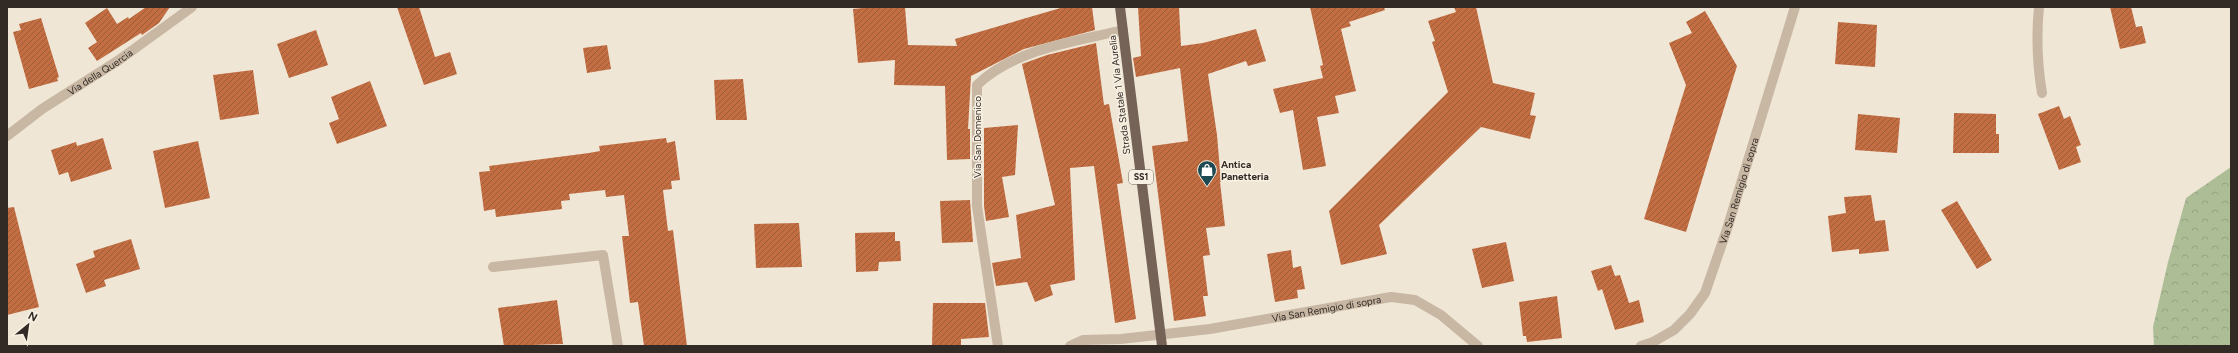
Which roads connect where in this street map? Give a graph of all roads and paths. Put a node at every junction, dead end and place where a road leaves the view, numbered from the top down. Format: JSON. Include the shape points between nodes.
{"nodes":[{"id":1,"x":192,"y":7,"type":"edge"},
{"id":2,"x":1120,"y":7,"type":"edge"},
{"id":3,"x":1795,"y":7,"type":"edge"},
{"id":4,"x":2039,"y":7,"type":"edge"},
{"id":5,"x":1123,"y":30,"type":"junction"},
{"id":6,"x":2042,"y":93,"type":"dead end"},
{"id":7,"x":7,"y":136,"type":"edge"},
{"id":8,"x":492,"y":267,"type":"dead end"},
{"id":9,"x":1160,"y":334,"type":"junction"},
{"id":10,"x":618,"y":346,"type":"edge"},
{"id":11,"x":998,"y":346,"type":"edge"},
{"id":12,"x":1070,"y":346,"type":"edge"},
{"id":13,"x":1162,"y":346,"type":"edge"},
{"id":14,"x":1478,"y":346,"type":"edge"},
{"id":15,"x":1642,"y":346,"type":"edge"}],
"edges":[{"from":1,"to":7,"type":"street","name":"Via della Quercia","via":[[119,60],[42,109]]},
{"from":2,"to":5,"type":"main road","name":"Strada Statale 1 Via Aurelia","number":"SS1"},
{"from":3,"to":15,"type":"street","name":"Via San Remigio di sopra","via":[[1705,293],[1674,330]]},
{"from":4,"to":6,"type":"street","via":[[2036,34]]},
{"from":5,"to":9,"type":"main road","name":"Strada Statale 1 Via Aurelia","number":"SS1"},
{"from":5,"to":11,"type":"street","name":"Via San Domenico","via":[[1045,49],[1008,64],[977,85],[977,206]]},
{"from":8,"to":10,"type":"street","via":[[603,255]]},
{"from":9,"to":12,"type":"street","name":"Via San Remigio di sopra","via":[[1083,340]]},
{"from":9,"to":13,"type":"main road","name":"Strada Statale 1 Via Aurelia","number":"SS1"},
{"from":9,"to":14,"type":"street","name":"Via San Remigio di sopra","via":[[1215,328],[1391,297],[1415,300],[1441,315]]}]}
